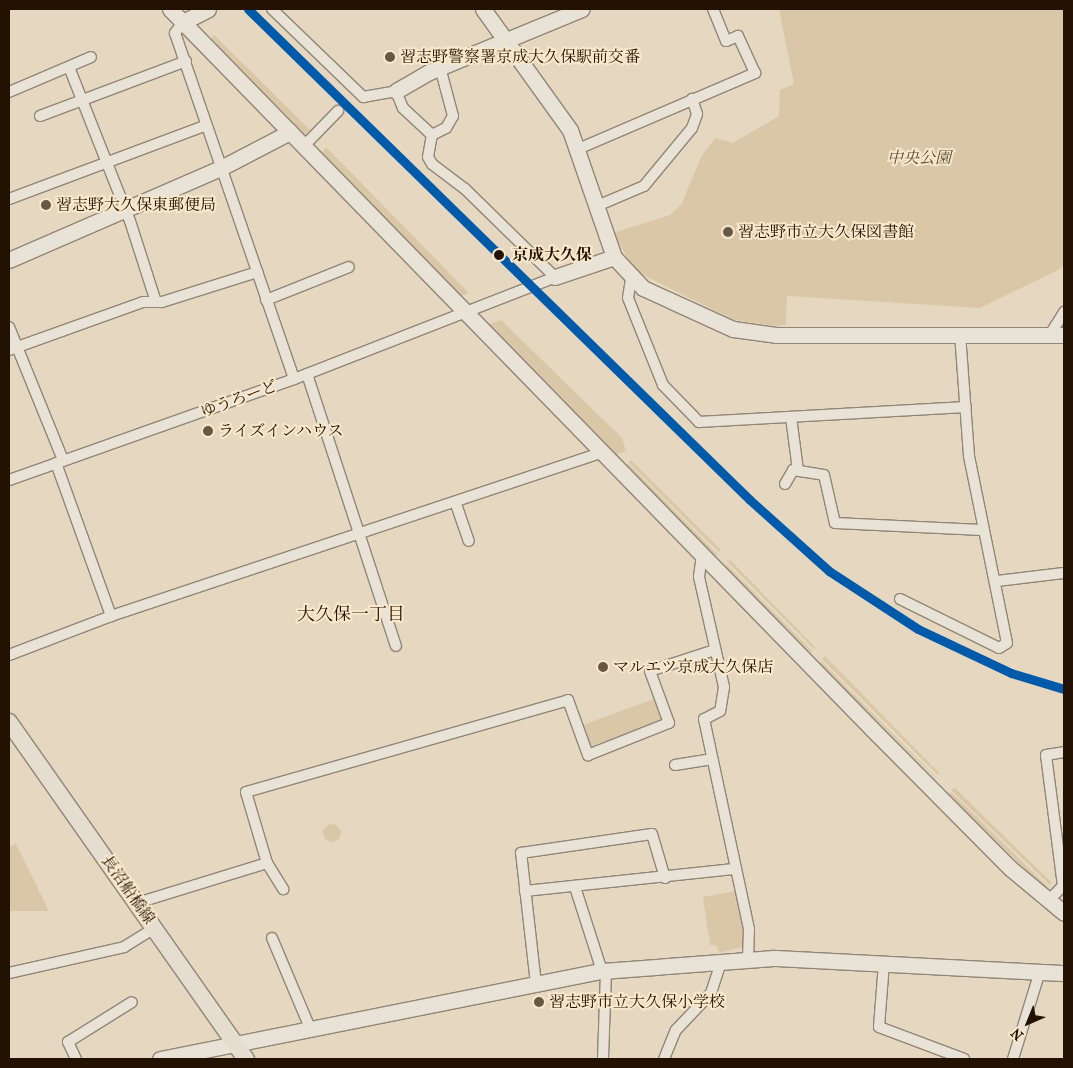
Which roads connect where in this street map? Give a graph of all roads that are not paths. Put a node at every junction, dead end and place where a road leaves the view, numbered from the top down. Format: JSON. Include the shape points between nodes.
{"nodes":[{"id":1,"x":170,"y":9,"type":"edge"},
{"id":2,"x":208,"y":9,"type":"edge"},
{"id":3,"x":272,"y":9,"type":"edge"},
{"id":4,"x":483,"y":9,"type":"edge"},
{"id":5,"x":582,"y":9,"type":"edge"},
{"id":6,"x":713,"y":9,"type":"edge"},
{"id":7,"x":184,"y":22,"type":"junction"},
{"id":8,"x":507,"y":40,"type":"junction"},
{"id":9,"x":92,"y":57,"type":"dead end"},
{"id":10,"x":186,"y":61,"type":"junction"},
{"id":11,"x":69,"y":67,"type":"junction"},
{"id":12,"x":440,"y":68,"type":"junction"},
{"id":13,"x":396,"y":91,"type":"junction"},
{"id":14,"x":9,"y":92,"type":"edge"},
{"id":15,"x":692,"y":99,"type":"junction"},
{"id":16,"x":82,"y":100,"type":"junction"},
{"id":17,"x":338,"y":111,"type":"dead end"},
{"id":18,"x":40,"y":116,"type":"dead end"},
{"id":19,"x":207,"y":125,"type":"junction"},
{"id":20,"x":290,"y":132,"type":"junction"},
{"id":21,"x":432,"y":135,"type":"junction"},
{"id":22,"x":304,"y":146,"type":"junction"},
{"id":23,"x":578,"y":149,"type":"junction"},
{"id":24,"x":107,"y":162,"type":"junction"},
{"id":25,"x":221,"y":168,"type":"junction"},
{"id":26,"x":9,"y":199,"type":"edge"},
{"id":27,"x":597,"y":206,"type":"junction"},
{"id":28,"x":126,"y":210,"type":"junction"},
{"id":29,"x":614,"y":257,"type":"junction"},
{"id":30,"x":9,"y":260,"type":"edge"},
{"id":31,"x":349,"y":267,"type":"dead end"},
{"id":32,"x":257,"y":272,"type":"junction"},
{"id":33,"x":555,"y":277,"type":"junction"},
{"id":34,"x":631,"y":279,"type":"junction"},
{"id":35,"x":266,"y":300,"type":"junction"},
{"id":36,"x":156,"y":302,"type":"junction"},
{"id":37,"x":467,"y":312,"type":"junction"},
{"id":38,"x":1064,"y":312,"type":"edge"},
{"id":39,"x":9,"y":327,"type":"edge"},
{"id":40,"x":960,"y":334,"type":"junction"},
{"id":41,"x":1058,"y":334,"type":"edge"},
{"id":42,"x":13,"y":348,"type":"edge"},
{"id":43,"x":307,"y":374,"type":"junction"},
{"id":44,"x":294,"y":379,"type":"junction"},
{"id":45,"x":966,"y":407,"type":"junction"},
{"id":46,"x":792,"y":417,"type":"junction"},
{"id":47,"x":603,"y":452,"type":"junction"},
{"id":48,"x":59,"y":462,"type":"junction"},
{"id":49,"x":798,"y":470,"type":"junction"},
{"id":50,"x":9,"y":480,"type":"edge"},
{"id":51,"x":784,"y":484,"type":"dead end"},
{"id":52,"x":456,"y":504,"type":"junction"},
{"id":53,"x":982,"y":530,"type":"junction"},
{"id":54,"x":359,"y":535,"type":"junction"},
{"id":55,"x":469,"y":542,"type":"dead end"},
{"id":56,"x":702,"y":555,"type":"junction"},
{"id":57,"x":1064,"y":574,"type":"edge"},
{"id":58,"x":997,"y":581,"type":"junction"},
{"id":59,"x":900,"y":599,"type":"dead end"},
{"id":60,"x":111,"y":616,"type":"junction"},
{"id":61,"x":396,"y":646,"type":"dead end"},
{"id":62,"x":715,"y":650,"type":"junction"},
{"id":63,"x":9,"y":654,"type":"edge"},
{"id":64,"x":9,"y":722,"type":"edge"},
{"id":65,"x":1064,"y":752,"type":"edge"},
{"id":66,"x":713,"y":759,"type":"junction"},
{"id":67,"x":675,"y":766,"type":"dead end"},
{"id":68,"x":267,"y":863,"type":"junction"},
{"id":69,"x":736,"y":869,"type":"junction"},
{"id":70,"x":665,"y":878,"type":"junction"},
{"id":71,"x":575,"y":887,"type":"junction"},
{"id":72,"x":283,"y":889,"type":"dead end"},
{"id":73,"x":526,"y":891,"type":"junction"},
{"id":74,"x":1048,"y":901,"type":"junction"},
{"id":75,"x":137,"y":903,"type":"junction"},
{"id":76,"x":1064,"y":913,"type":"edge"},
{"id":77,"x":154,"y":928,"type":"junction"},
{"id":78,"x":272,"y":938,"type":"dead end"},
{"id":79,"x":748,"y":959,"type":"junction"},
{"id":80,"x":721,"y":963,"type":"junction"},
{"id":81,"x":884,"y":963,"type":"junction"},
{"id":82,"x":604,"y":971,"type":"junction"},
{"id":83,"x":1040,"y":971,"type":"junction"},
{"id":84,"x":9,"y":973,"type":"edge"},
{"id":85,"x":1064,"y":973,"type":"edge"},
{"id":86,"x":536,"y":984,"type":"junction"},
{"id":87,"x":132,"y":1002,"type":"dead end"},
{"id":88,"x":310,"y":1028,"type":"junction"},
{"id":89,"x":234,"y":1043,"type":"junction"},
{"id":90,"x":603,"y":1058,"type":"dead end"},
{"id":91,"x":76,"y":1059,"type":"edge"},
{"id":92,"x":160,"y":1059,"type":"edge"},
{"id":93,"x":246,"y":1059,"type":"edge"},
{"id":94,"x":664,"y":1059,"type":"edge"},
{"id":95,"x":964,"y":1059,"type":"edge"},
{"id":96,"x":1013,"y":1059,"type":"edge"}],
"edges":[{"from":1,"to":7,"type":"street"},
{"from":2,"to":7,"type":"street"},
{"from":3,"to":13,"type":"street","via":[[363,97]]},
{"from":4,"to":8,"type":"street"},
{"from":5,"to":8,"type":"street"},
{"from":6,"to":15,"type":"street","via":[[726,41],[738,36],[755,73]]},
{"from":7,"to":10,"type":"street","via":[[174,30]]},
{"from":7,"to":20,"type":"street"},
{"from":8,"to":12,"type":"street"},
{"from":8,"to":23,"type":"street","via":[[559,112]]},
{"from":9,"to":11,"type":"street"},
{"from":10,"to":16,"type":"street"},
{"from":10,"to":19,"type":"street"},
{"from":11,"to":14,"type":"street"},
{"from":11,"to":16,"type":"street"},
{"from":12,"to":13,"type":"street"},
{"from":12,"to":21,"type":"street","via":[[453,116],[446,128]]},
{"from":13,"to":21,"type":"street","via":[[403,108]]},
{"from":15,"to":23,"type":"street"},
{"from":15,"to":27,"type":"street","via":[[697,114],[692,128],[644,186]]},
{"from":16,"to":18,"type":"street"},
{"from":16,"to":24,"type":"street"},
{"from":17,"to":22,"type":"street"},
{"from":19,"to":24,"type":"street"},
{"from":19,"to":25,"type":"street"},
{"from":20,"to":22,"type":"street"},
{"from":20,"to":25,"type":"street"},
{"from":21,"to":33,"type":"street","via":[[428,157],[432,164],[466,189]]},
{"from":22,"to":37,"type":"street"},
{"from":23,"to":27,"type":"street"},
{"from":24,"to":26,"type":"street"},
{"from":24,"to":28,"type":"street"},
{"from":25,"to":28,"type":"street"},
{"from":25,"to":32,"type":"street"},
{"from":27,"to":29,"type":"street"},
{"from":28,"to":30,"type":"street"},
{"from":28,"to":36,"type":"street"},
{"from":29,"to":33,"type":"street"},
{"from":29,"to":34,"type":"street"},
{"from":31,"to":35,"type":"street"},
{"from":32,"to":35,"type":"street"},
{"from":32,"to":36,"type":"street"},
{"from":33,"to":37,"type":"street","name":"ゆうろーど"},
{"from":34,"to":40,"type":"street","via":[[659,296],[742,331],[850,337]]},
{"from":34,"to":46,"type":"street","via":[[628,298],[663,385],[699,422]]},
{"from":35,"to":44,"type":"street"},
{"from":36,"to":42,"type":"street","via":[[143,302]]},
{"from":37,"to":43,"type":"street","name":"ゆうろーど"},
{"from":37,"to":47,"type":"street"},
{"from":38,"to":41,"type":"street"},
{"from":39,"to":42,"type":"street"},
{"from":40,"to":41,"type":"street"},
{"from":40,"to":45,"type":"street"},
{"from":42,"to":48,"type":"street"},
{"from":43,"to":44,"type":"street","name":"ゆうろーど"},
{"from":43,"to":54,"type":"street"},
{"from":44,"to":48,"type":"street","name":"ゆうろーど"},
{"from":45,"to":46,"type":"street"},
{"from":45,"to":53,"type":"street"},
{"from":46,"to":49,"type":"street"},
{"from":47,"to":52,"type":"street"},
{"from":47,"to":56,"type":"street"},
{"from":48,"to":50,"type":"street","name":"ゆうろーど"},
{"from":48,"to":60,"type":"street"},
{"from":49,"to":51,"type":"street"},
{"from":49,"to":53,"type":"street","via":[[824,476],[835,523]]},
{"from":52,"to":54,"type":"street"},
{"from":52,"to":55,"type":"street"},
{"from":53,"to":58,"type":"street"},
{"from":54,"to":60,"type":"street"},
{"from":54,"to":61,"type":"street"},
{"from":56,"to":62,"type":"street","via":[[699,577]]},
{"from":56,"to":74,"type":"street"},
{"from":57,"to":58,"type":"street"},
{"from":58,"to":59,"type":"street","via":[[1007,643],[999,648]]},
{"from":60,"to":63,"type":"street"},
{"from":62,"to":66,"type":"street","via":[[723,705],[704,719]]},
{"from":62,"to":68,"type":"street","via":[[650,671],[669,723],[588,755],[568,700],[246,792]]},
{"from":64,"to":75,"type":"main road","name":"長沼船橋線"},
{"from":65,"to":74,"type":"street","via":[[1046,755],[1063,886]]},
{"from":66,"to":67,"type":"street"},
{"from":66,"to":69,"type":"street"},
{"from":68,"to":72,"type":"street"},
{"from":68,"to":75,"type":"street"},
{"from":69,"to":70,"type":"street"},
{"from":69,"to":79,"type":"street","via":[[749,929]]},
{"from":70,"to":71,"type":"street"},
{"from":70,"to":73,"type":"street","via":[[652,834],[521,853]]},
{"from":71,"to":73,"type":"street"},
{"from":71,"to":82,"type":"street"},
{"from":73,"to":86,"type":"street"},
{"from":74,"to":76,"type":"street"},
{"from":75,"to":77,"type":"main road","name":"長沼船橋線"},
{"from":77,"to":84,"type":"street","via":[[124,947]]},
{"from":77,"to":89,"type":"main road","name":"長沼船橋線"},
{"from":78,"to":88,"type":"street"},
{"from":79,"to":80,"type":"street"},
{"from":79,"to":81,"type":"street"},
{"from":80,"to":82,"type":"street"},
{"from":80,"to":94,"type":"street","via":[[711,993],[676,1030]]},
{"from":81,"to":83,"type":"street"},
{"from":81,"to":95,"type":"street","via":[[879,1027]]},
{"from":82,"to":86,"type":"street"},
{"from":82,"to":90,"type":"street"},
{"from":83,"to":85,"type":"street"},
{"from":83,"to":96,"type":"street"},
{"from":86,"to":88,"type":"street"},
{"from":87,"to":91,"type":"street","via":[[68,1042]]},
{"from":88,"to":89,"type":"street"},
{"from":89,"to":92,"type":"street"},
{"from":89,"to":93,"type":"main road","name":"長沼船橋線"}]}
